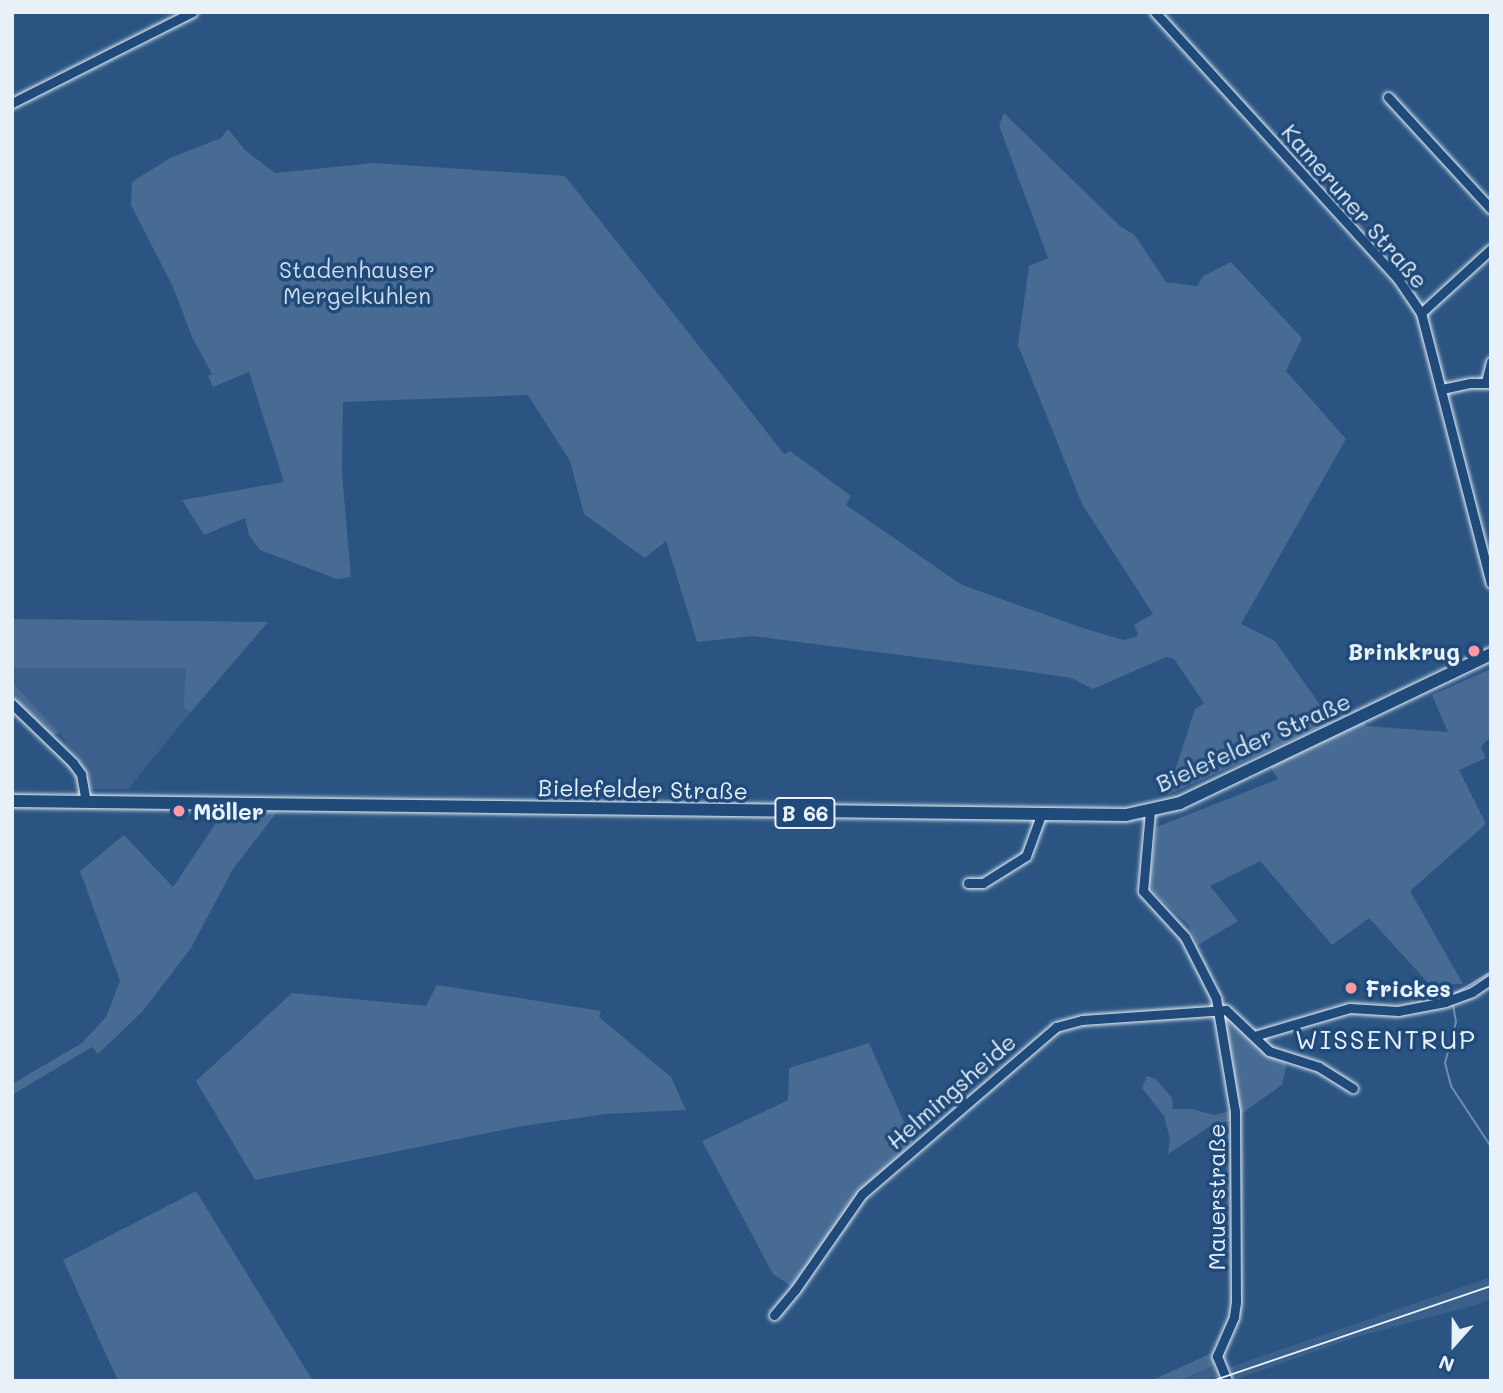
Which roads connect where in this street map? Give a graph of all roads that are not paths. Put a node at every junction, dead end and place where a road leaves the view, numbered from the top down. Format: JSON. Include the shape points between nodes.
{"nodes":[{"id":1,"x":192,"y":12,"type":"edge"},
{"id":2,"x":1155,"y":12,"type":"edge"},
{"id":3,"x":1388,"y":97,"type":"dead end"},
{"id":4,"x":12,"y":103,"type":"edge"},
{"id":5,"x":1491,"y":209,"type":"edge"},
{"id":6,"x":1491,"y":249,"type":"edge"},
{"id":7,"x":1421,"y":313,"type":"junction"},
{"id":8,"x":1491,"y":362,"type":"edge"},
{"id":9,"x":1489,"y":383,"type":"edge"},
{"id":10,"x":1442,"y":389,"type":"junction"},
{"id":11,"x":1491,"y":583,"type":"edge"},
{"id":12,"x":1491,"y":654,"type":"edge"},
{"id":13,"x":12,"y":704,"type":"edge"},
{"id":14,"x":12,"y":801,"type":"edge"},
{"id":15,"x":86,"y":802,"type":"junction"},
{"id":16,"x":1150,"y":811,"type":"junction"},
{"id":17,"x":1041,"y":815,"type":"junction"},
{"id":18,"x":968,"y":883,"type":"dead end"},
{"id":19,"x":1491,"y":979,"type":"edge"},
{"id":20,"x":1219,"y":1009,"type":"junction"},
{"id":21,"x":1254,"y":1036,"type":"junction"},
{"id":22,"x":1353,"y":1088,"type":"dead end"},
{"id":23,"x":774,"y":1315,"type":"dead end"},
{"id":24,"x":1227,"y":1381,"type":"edge"}],
"edges":[{"from":1,"to":4,"type":"street"},
{"from":2,"to":7,"type":"street","name":"Kameruner Straße","via":[[1398,279]]},
{"from":3,"to":5,"type":"street"},
{"from":6,"to":7,"type":"street"},
{"from":7,"to":10,"type":"street","name":"Kameruner Straße"},
{"from":8,"to":9,"type":"street"},
{"from":9,"to":10,"type":"street"},
{"from":10,"to":11,"type":"street","name":"Kameruner Straße"},
{"from":12,"to":16,"type":"main road","name":"Bielefelder Straße","number":"B 66","via":[[1180,803]]},
{"from":13,"to":15,"type":"street","via":[[73,763]]},
{"from":14,"to":15,"type":"main road","name":"Bielefelder Straße","number":"B 66"},
{"from":15,"to":17,"type":"main road","name":"Bielefelder Straße","number":"B 66"},
{"from":16,"to":17,"type":"main road","name":"Bielefelder Straße","number":"B 66"},
{"from":16,"to":20,"type":"street","name":"Mauerstraße","via":[[1143,891],[1185,937]]},
{"from":17,"to":18,"type":"street","via":[[1026,856],[983,883]]},
{"from":19,"to":21,"type":"street","via":[[1445,1002],[1398,1011],[1350,1008]]},
{"from":20,"to":21,"type":"street","name":"Mauerstraße"},
{"from":20,"to":23,"type":"street","name":"Helmingsheide","via":[[1082,1020],[1050,1031],[862,1194]]},
{"from":20,"to":24,"type":"street","name":"Mauerstraße","via":[[1235,1111],[1236,1302],[1217,1356]]},
{"from":21,"to":22,"type":"street","name":"Mauerstraße","via":[[1269,1051],[1320,1067]]}]}
